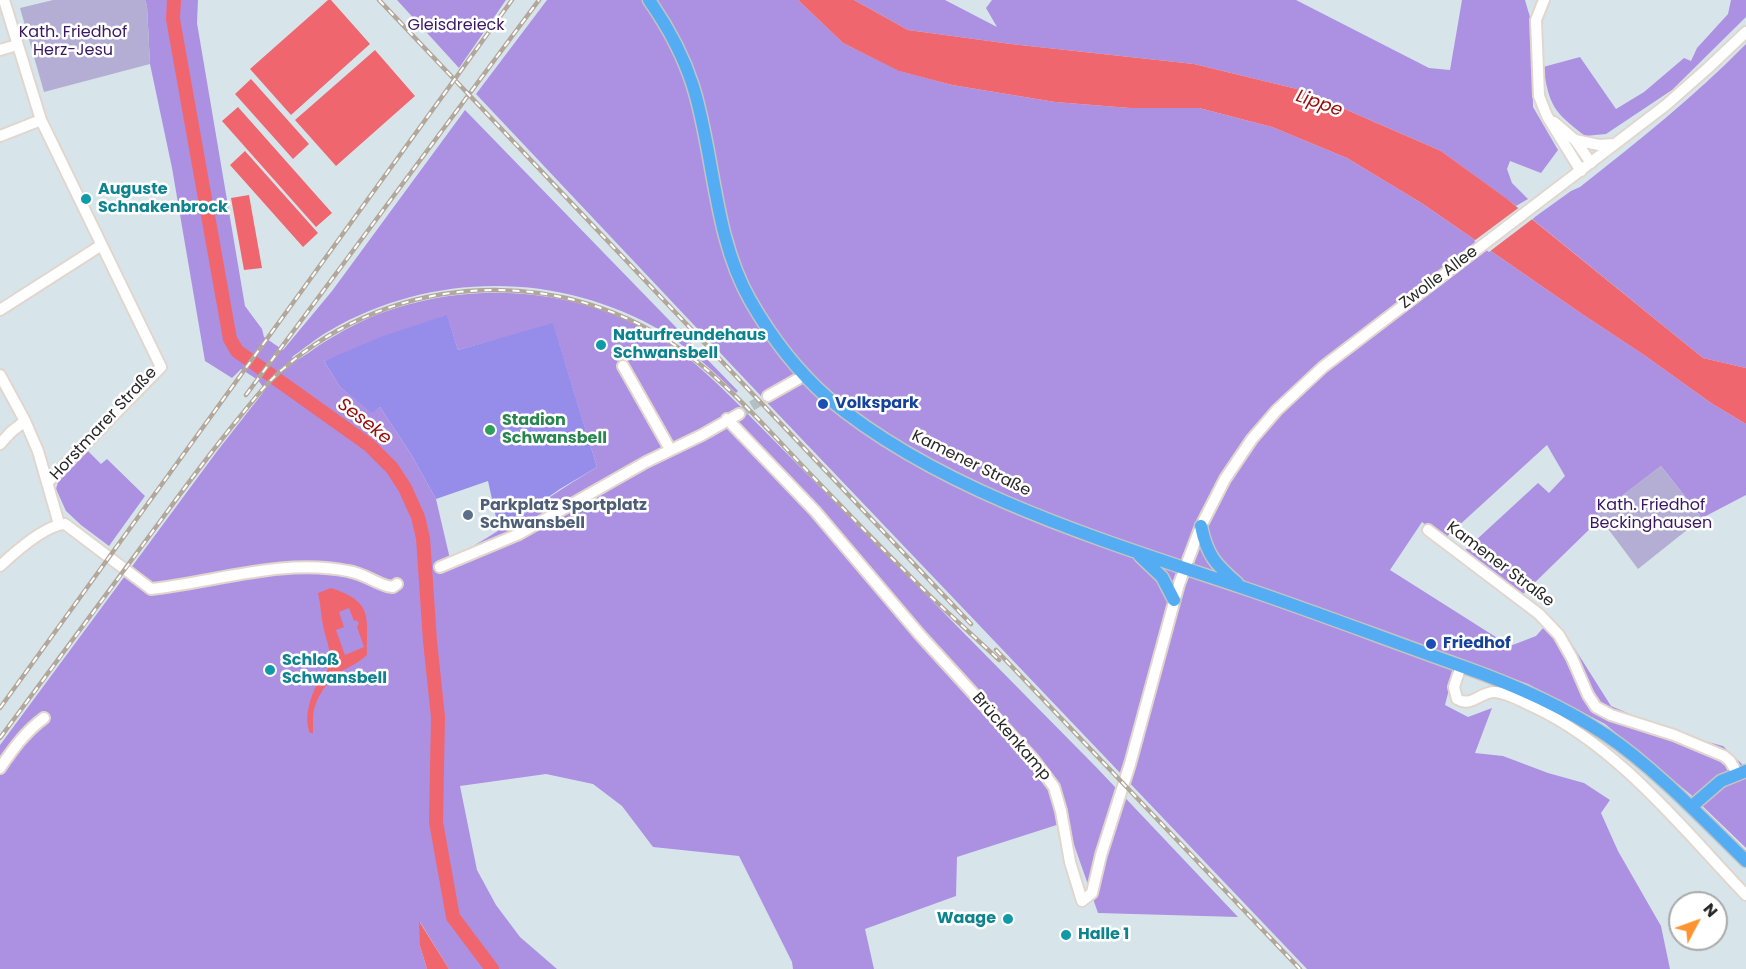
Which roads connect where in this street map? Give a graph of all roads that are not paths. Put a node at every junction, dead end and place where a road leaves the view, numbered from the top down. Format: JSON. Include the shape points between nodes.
{"nodes":[{"id":1,"x":4,"y":0,"type":"edge"},
{"id":2,"x":649,"y":0,"type":"edge"},
{"id":3,"x":1544,"y":0,"type":"edge"},
{"id":4,"x":1746,"y":32,"type":"edge"},
{"id":5,"x":17,"y":45,"type":"junction"},
{"id":6,"x":0,"y":50,"type":"edge"},
{"id":7,"x":1546,"y":116,"type":"junction"},
{"id":8,"x":40,"y":120,"type":"junction"},
{"id":9,"x":0,"y":136,"type":"edge"},
{"id":10,"x":1575,"y":140,"type":"junction"},
{"id":11,"x":1615,"y":144,"type":"junction"},
{"id":12,"x":1591,"y":163,"type":"junction"},
{"id":13,"x":1581,"y":171,"type":"junction"},
{"id":14,"x":100,"y":246,"type":"junction"},
{"id":15,"x":0,"y":310,"type":"edge"},
{"id":16,"x":623,"y":366,"type":"dead end"},
{"id":17,"x":0,"y":375,"type":"edge"},
{"id":18,"x":805,"y":375,"type":"junction"},
{"id":19,"x":768,"y":396,"type":"tunnel mouth"},
{"id":20,"x":739,"y":414,"type":"tunnel mouth"},
{"id":21,"x":727,"y":419,"type":"junction"},
{"id":22,"x":26,"y":421,"type":"junction"},
{"id":23,"x":0,"y":444,"type":"edge"},
{"id":24,"x":670,"y":449,"type":"junction"},
{"id":25,"x":47,"y":483,"type":"junction"},
{"id":26,"x":59,"y":524,"type":"junction"},
{"id":27,"x":1201,"y":526,"type":"junction"},
{"id":28,"x":1428,"y":530,"type":"dead end"},
{"id":29,"x":1132,"y":550,"type":"junction"},
{"id":30,"x":0,"y":566,"type":"edge"},
{"id":31,"x":440,"y":567,"type":"dead end"},
{"id":32,"x":1185,"y":569,"type":"junction"},
{"id":33,"x":398,"y":584,"type":"dead end"},
{"id":34,"x":1242,"y":588,"type":"junction"},
{"id":35,"x":1174,"y":600,"type":"junction"},
{"id":36,"x":1461,"y":666,"type":"junction"},
{"id":37,"x":44,"y":718,"type":"dead end"},
{"id":38,"x":0,"y":768,"type":"edge"},
{"id":39,"x":1741,"y":772,"type":"edge"},
{"id":40,"x":1690,"y":807,"type":"junction"},
{"id":41,"x":1746,"y":861,"type":"edge"},
{"id":42,"x":1746,"y":895,"type":"edge"}],
"edges":[{"from":1,"to":5,"type":"street","name":"Horstmarer Straße"},
{"from":2,"to":18,"type":"main road","name":"Kamener Straße","via":[[676,43],[693,86],[723,231],[736,271],[760,318]]},
{"from":3,"to":7,"type":"street","via":[[1536,20],[1539,96]]},
{"from":4,"to":11,"type":"street","name":"Zwolle Allee","via":[[1693,83]]},
{"from":5,"to":6,"type":"street"},
{"from":5,"to":8,"type":"street","name":"Horstmarer Straße"},
{"from":7,"to":10,"type":"street"},
{"from":7,"to":13,"type":"street"},
{"from":8,"to":9,"type":"street"},
{"from":8,"to":14,"type":"street","name":"Horstmarer Straße"},
{"from":10,"to":11,"type":"street","via":[[1599,146]]},
{"from":10,"to":12,"type":"street"},
{"from":11,"to":12,"type":"street","name":"Zwolle Allee"},
{"from":12,"to":13,"type":"street","name":"Zwolle Allee"},
{"from":13,"to":27,"type":"street","name":"Zwolle Allee","via":[[1323,367],[1277,410],[1234,466]]},
{"from":14,"to":15,"type":"street"},
{"from":14,"to":25,"type":"street","name":"Horstmarer Straße","via":[[161,368]]},
{"from":16,"to":24,"type":"street"},
{"from":17,"to":22,"type":"street"},
{"from":18,"to":19,"type":"street"},
{"from":18,"to":29,"type":"main road","name":"Kamener Straße","via":[[858,421],[928,464],[1006,501]]},
{"from":20,"to":21,"type":"street"},
{"from":21,"to":24,"type":"street"},
{"from":21,"to":35,"type":"street","name":"Brückenkamp","via":[[815,511],[1054,787],[1082,901],[1092,893]]},
{"from":22,"to":23,"type":"street"},
{"from":22,"to":25,"type":"street"},
{"from":24,"to":31,"type":"street","via":[[519,534]]},
{"from":25,"to":26,"type":"street"},
{"from":26,"to":30,"type":"street","via":[[18,549]]},
{"from":26,"to":33,"type":"street","via":[[72,528],[151,590],[314,567],[351,571],[387,586]]},
{"from":27,"to":32,"type":"street","name":"Zwolle Allee"},
{"from":27,"to":34,"type":"main road","via":[[1209,556]]},
{"from":28,"to":39,"type":"street","name":"Kamener Straße","via":[[1552,626],[1596,707],[1724,756]]},
{"from":29,"to":32,"type":"main road","name":"Kamener Straße"},
{"from":29,"to":35,"type":"main road","via":[[1162,577]]},
{"from":32,"to":34,"type":"main road","name":"Kamener Straße"},
{"from":32,"to":35,"type":"street","name":"Brückenkamp"},
{"from":34,"to":36,"type":"main road","name":"Kamener Straße"},
{"from":36,"to":40,"type":"main road","name":"Kamener Straße","via":[[1524,691],[1606,735]]},
{"from":36,"to":42,"type":"street","via":[[1454,687],[1457,699],[1468,702],[1489,693],[1502,694],[1579,733],[1645,790]]},
{"from":37,"to":38,"type":"street","via":[[29,729]]},
{"from":39,"to":40,"type":"main road","via":[[1721,781]]},
{"from":40,"to":41,"type":"main road","name":"Kamener Straße"}]}
